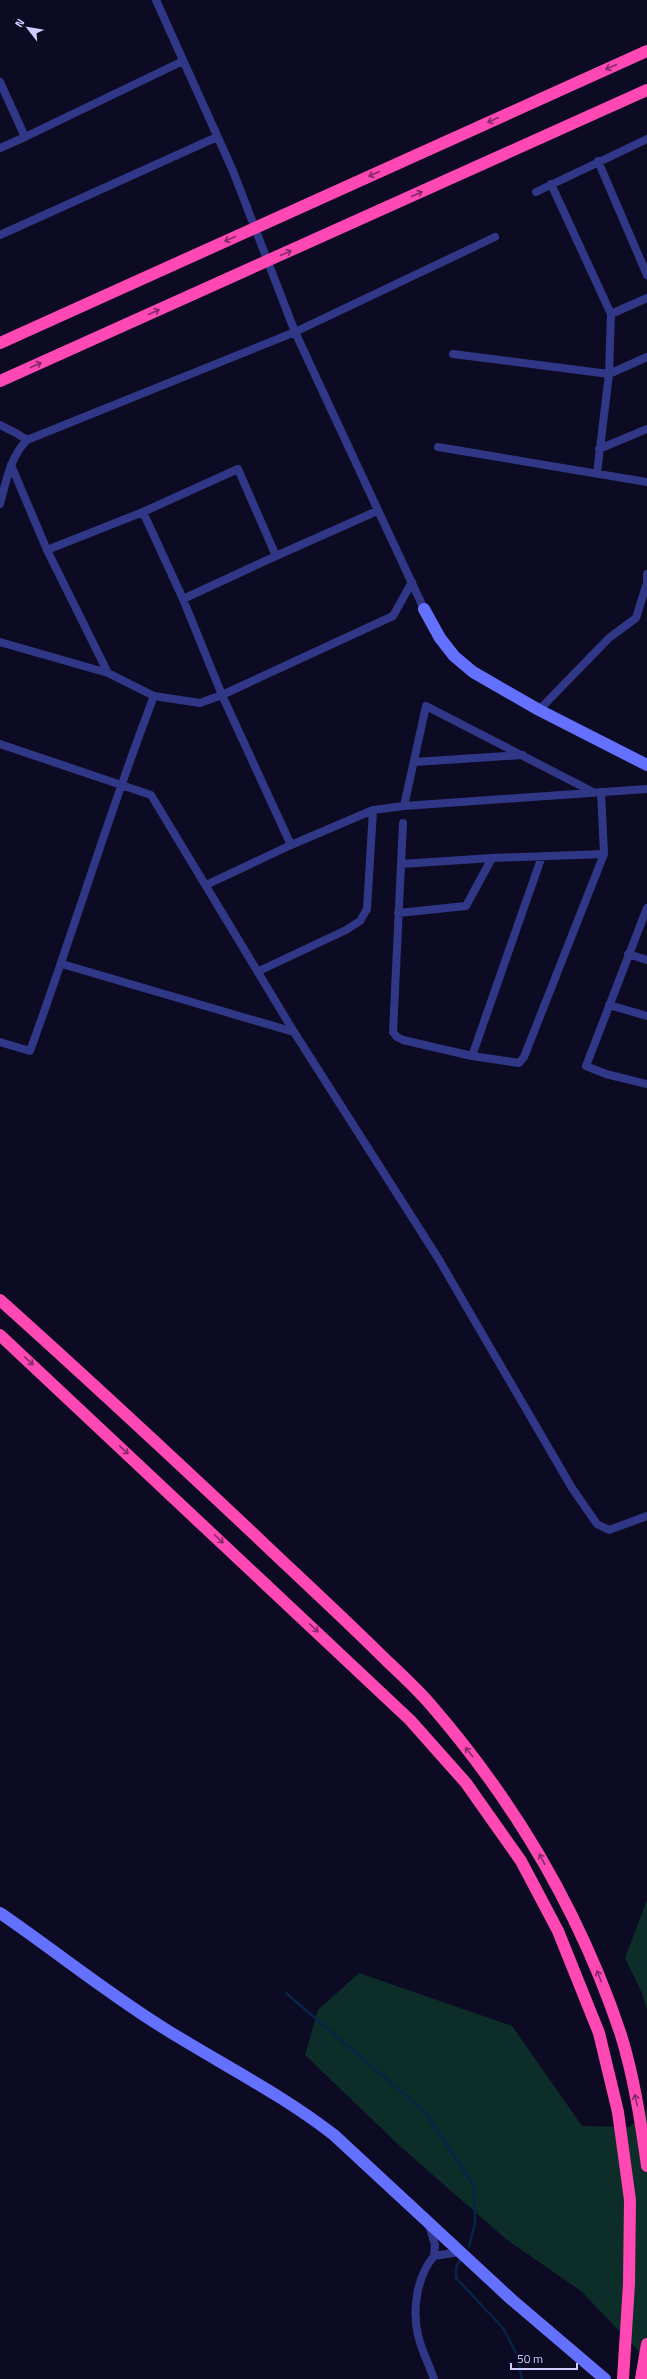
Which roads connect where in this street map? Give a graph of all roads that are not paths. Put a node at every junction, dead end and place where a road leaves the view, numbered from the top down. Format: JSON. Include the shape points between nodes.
{"nodes":[{"id":1,"x":156,"y":0,"type":"edge"},
{"id":2,"x":647,"y":51,"type":"edge"},
{"id":3,"x":183,"y":61,"type":"junction"},
{"id":4,"x":0,"y":82,"type":"edge"},
{"id":5,"x":647,"y":90,"type":"edge"},
{"id":6,"x":218,"y":137,"type":"junction"},
{"id":7,"x":26,"y":138,"type":"junction"},
{"id":8,"x":647,"y":139,"type":"edge"},
{"id":9,"x":0,"y":148,"type":"edge"},
{"id":10,"x":598,"y":161,"type":"junction"},
{"id":11,"x":551,"y":184,"type":"junction"},
{"id":12,"x":536,"y":192,"type":"dead end"},
{"id":13,"x":256,"y":227,"type":"junction"},
{"id":14,"x":0,"y":235,"type":"edge"},
{"id":15,"x":495,"y":237,"type":"dead end"},
{"id":16,"x":269,"y":260,"type":"junction"},
{"id":17,"x":647,"y":276,"type":"edge"},
{"id":18,"x":647,"y":298,"type":"edge"},
{"id":19,"x":612,"y":314,"type":"junction"},
{"id":20,"x":295,"y":332,"type":"junction"},
{"id":21,"x":0,"y":343,"type":"edge"},
{"id":22,"x":454,"y":354,"type":"dead end"},
{"id":23,"x":647,"y":357,"type":"edge"},
{"id":24,"x":609,"y":374,"type":"junction"},
{"id":25,"x":0,"y":381,"type":"edge"},
{"id":26,"x":0,"y":425,"type":"edge"},
{"id":27,"x":647,"y":429,"type":"edge"},
{"id":28,"x":27,"y":440,"type":"junction"},
{"id":29,"x":438,"y":447,"type":"dead end"},
{"id":30,"x":599,"y":449,"type":"junction"},
{"id":31,"x":12,"y":465,"type":"junction"},
{"id":32,"x":597,"y":473,"type":"junction"},
{"id":33,"x":647,"y":482,"type":"edge"},
{"id":34,"x":0,"y":504,"type":"edge"},
{"id":35,"x":377,"y":511,"type":"junction"},
{"id":36,"x":143,"y":512,"type":"junction"},
{"id":37,"x":47,"y":550,"type":"junction"},
{"id":38,"x":276,"y":556,"type":"junction"},
{"id":39,"x":647,"y":574,"type":"edge"},
{"id":40,"x":412,"y":582,"type":"junction"},
{"id":41,"x":647,"y":586,"type":"edge"},
{"id":42,"x":183,"y":599,"type":"junction"},
{"id":43,"x":424,"y":609,"type":"joint"},
{"id":44,"x":0,"y":642,"type":"edge"},
{"id":45,"x":108,"y":673,"type":"junction"},
{"id":46,"x":222,"y":695,"type":"junction"},
{"id":47,"x":154,"y":696,"type":"junction"},
{"id":48,"x":539,"y":710,"type":"junction"},
{"id":49,"x":0,"y":744,"type":"edge"},
{"id":50,"x":524,"y":755,"type":"junction"},
{"id":51,"x":414,"y":762,"type":"junction"},
{"id":52,"x":647,"y":765,"type":"edge"},
{"id":53,"x":120,"y":783,"type":"junction"},
{"id":54,"x":647,"y":789,"type":"edge"},
{"id":55,"x":597,"y":792,"type":"junction"},
{"id":56,"x":404,"y":806,"type":"junction"},
{"id":57,"x":373,"y":810,"type":"junction"},
{"id":58,"x":403,"y":823,"type":"dead end"},
{"id":59,"x":291,"y":845,"type":"junction"},
{"id":60,"x":604,"y":854,"type":"junction"},
{"id":61,"x":542,"y":856,"type":"junction"},
{"id":62,"x":492,"y":858,"type":"junction"},
{"id":63,"x":401,"y":864,"type":"junction"},
{"id":64,"x":206,"y":885,"type":"junction"},
{"id":65,"x":647,"y":908,"type":"edge"},
{"id":66,"x":398,"y":913,"type":"junction"},
{"id":67,"x":628,"y":954,"type":"junction"},
{"id":68,"x":647,"y":960,"type":"edge"},
{"id":69,"x":62,"y":964,"type":"junction"},
{"id":70,"x":259,"y":971,"type":"junction"},
{"id":71,"x":609,"y":1005,"type":"junction"},
{"id":72,"x":647,"y":1016,"type":"edge"},
{"id":73,"x":294,"y":1032,"type":"junction"},
{"id":74,"x":0,"y":1042,"type":"edge"},
{"id":75,"x":472,"y":1056,"type":"junction"},
{"id":76,"x":647,"y":1084,"type":"edge"},
{"id":77,"x":0,"y":1300,"type":"edge"},
{"id":78,"x":0,"y":1335,"type":"edge"},
{"id":79,"x":647,"y":1516,"type":"edge"},
{"id":80,"x":0,"y":1913,"type":"edge"},
{"id":81,"x":647,"y":2166,"type":"edge"},
{"id":82,"x":429,"y":2224,"type":"junction"},
{"id":83,"x":460,"y":2252,"type":"junction"},
{"id":84,"x":434,"y":2256,"type":"junction"},
{"id":85,"x":647,"y":2344,"type":"edge"},
{"id":86,"x":434,"y":2379,"type":"edge"},
{"id":87,"x":605,"y":2379,"type":"edge"},
{"id":88,"x":623,"y":2379,"type":"edge"},
{"id":89,"x":641,"y":2379,"type":"edge"}],
"edges":[{"from":1,"to":3,"type":"street"},
{"from":2,"to":13,"type":"highway","one_way":true},
{"from":3,"to":6,"type":"street"},
{"from":3,"to":7,"type":"street"},
{"from":4,"to":7,"type":"street"},
{"from":16,"to":5,"type":"highway","one_way":true},
{"from":6,"to":13,"type":"street"},
{"from":6,"to":14,"type":"street"},
{"from":7,"to":9,"type":"street"},
{"from":8,"to":10,"type":"street"},
{"from":10,"to":11,"type":"street"},
{"from":10,"to":17,"type":"street"},
{"from":11,"to":12,"type":"street"},
{"from":11,"to":19,"type":"street"},
{"from":13,"to":16,"type":"street"},
{"from":13,"to":21,"type":"highway","one_way":true},
{"from":15,"to":20,"type":"street"},
{"from":16,"to":20,"type":"street"},
{"from":25,"to":16,"type":"highway","one_way":true},
{"from":18,"to":19,"type":"street"},
{"from":19,"to":24,"type":"street"},
{"from":20,"to":28,"type":"street"},
{"from":20,"to":35,"type":"street"},
{"from":22,"to":24,"type":"street"},
{"from":23,"to":24,"type":"street"},
{"from":24,"to":30,"type":"street"},
{"from":26,"to":28,"type":"street"},
{"from":27,"to":30,"type":"street"},
{"from":28,"to":31,"type":"street","via":[[18,449]]},
{"from":29,"to":32,"type":"street"},
{"from":30,"to":32,"type":"street"},
{"from":31,"to":34,"type":"street"},
{"from":31,"to":37,"type":"street"},
{"from":32,"to":33,"type":"street"},
{"from":35,"to":38,"type":"street"},
{"from":35,"to":40,"type":"street"},
{"from":36,"to":37,"type":"street"},
{"from":36,"to":38,"type":"street","via":[[238,469]]},
{"from":36,"to":42,"type":"street"},
{"from":37,"to":45,"type":"street"},
{"from":38,"to":42,"type":"street"},
{"from":39,"to":41,"type":"street"},
{"from":40,"to":43,"type":"street"},
{"from":40,"to":46,"type":"street","via":[[393,616]]},
{"from":41,"to":48,"type":"street","via":[[636,618],[608,638]]},
{"from":42,"to":46,"type":"street"},
{"from":43,"to":48,"type":"street","via":[[440,638],[454,656],[473,672]]},
{"from":44,"to":45,"type":"street"},
{"from":45,"to":47,"type":"street"},
{"from":46,"to":47,"type":"street","via":[[200,703]]},
{"from":46,"to":59,"type":"street"},
{"from":47,"to":53,"type":"street"},
{"from":48,"to":52,"type":"street"},
{"from":49,"to":53,"type":"street"},
{"from":50,"to":51,"type":"street"},
{"from":50,"to":51,"type":"street","via":[[426,706]]},
{"from":50,"to":55,"type":"street"},
{"from":51,"to":56,"type":"street"},
{"from":53,"to":64,"type":"street","via":[[151,795]]},
{"from":53,"to":69,"type":"street"},
{"from":54,"to":55,"type":"street"},
{"from":55,"to":56,"type":"street"},
{"from":55,"to":60,"type":"street"},
{"from":56,"to":57,"type":"street"},
{"from":57,"to":59,"type":"street"},
{"from":57,"to":70,"type":"street","via":[[367,909],[360,921]]},
{"from":58,"to":63,"type":"street"},
{"from":59,"to":64,"type":"street"},
{"from":60,"to":61,"type":"street"},
{"from":60,"to":75,"type":"street","via":[[524,1057],[519,1063]]},
{"from":61,"to":62,"type":"street"},
{"from":61,"to":75,"type":"street"},
{"from":62,"to":63,"type":"street"},
{"from":62,"to":66,"type":"street","via":[[466,906]]},
{"from":63,"to":66,"type":"street"},
{"from":64,"to":70,"type":"street"},
{"from":65,"to":67,"type":"street"},
{"from":66,"to":75,"type":"street","via":[[393,1032],[403,1040]]},
{"from":67,"to":68,"type":"street"},
{"from":67,"to":71,"type":"street"},
{"from":69,"to":73,"type":"street"},
{"from":69,"to":74,"type":"street","via":[[30,1051]]},
{"from":70,"to":73,"type":"street"},
{"from":71,"to":72,"type":"street"},
{"from":71,"to":76,"type":"street","via":[[586,1066],[606,1074]]},
{"from":73,"to":79,"type":"street","via":[[438,1258],[566,1478],[597,1524],[609,1530]]},
{"from":81,"to":77,"type":"highway","one_way":true,"via":[[641,2123],[622,2038],[599,1976],[576,1922],[538,1850],[492,1781],[429,1703],[360,1634],[84,1375]]},
{"from":78,"to":88,"type":"highway","one_way":true,"via":[[410,1720],[466,1783],[521,1861],[558,1931],[599,2033],[618,2112],[630,2200],[627,2348]]},
{"from":80,"to":82,"type":"street","via":[[162,2027],[309,2116],[334,2135]]},
{"from":82,"to":83,"type":"street"},
{"from":82,"to":84,"type":"street","via":[[435,2245]]},
{"from":83,"to":84,"type":"street"},
{"from":83,"to":87,"type":"street"},
{"from":84,"to":86,"type":"street","via":[[420,2280],[416,2322],[418,2335]]},
{"from":85,"to":89,"type":"highway"}]}
